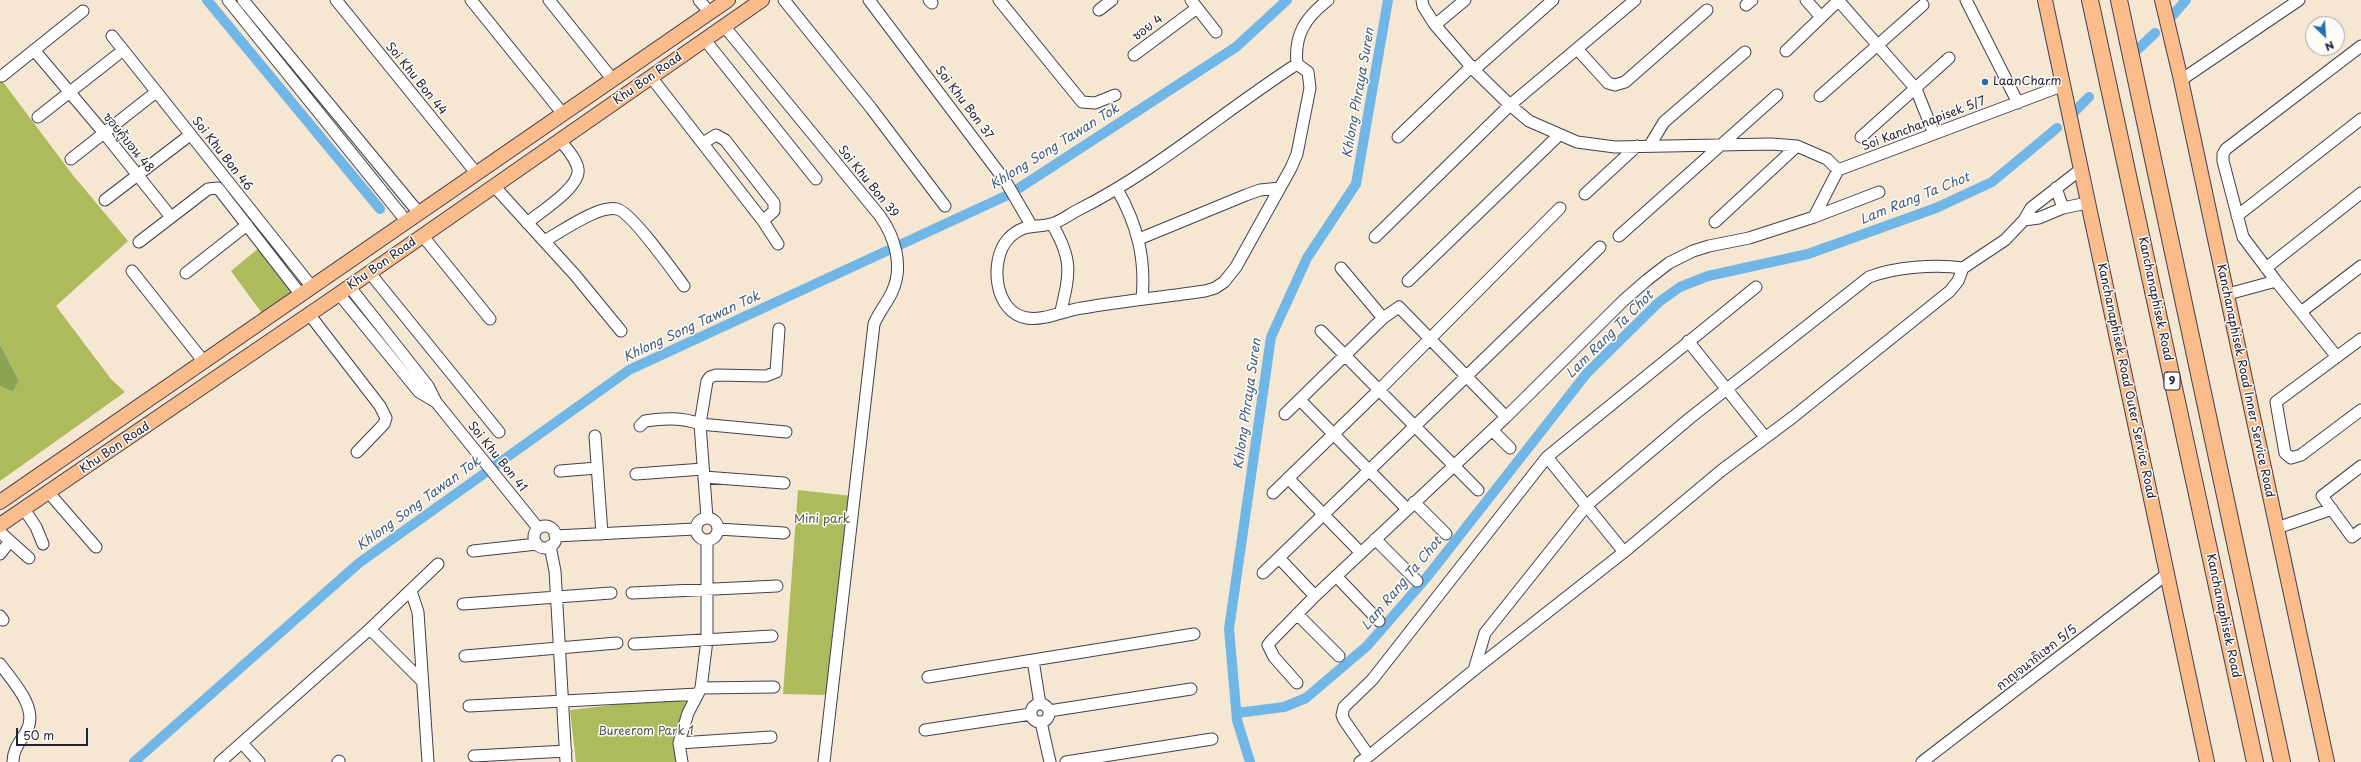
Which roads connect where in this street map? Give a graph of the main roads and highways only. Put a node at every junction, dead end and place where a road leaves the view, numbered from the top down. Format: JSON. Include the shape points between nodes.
{"nodes":[{"id":1,"x":728,"y":0,"type":"edge"},
{"id":2,"x":762,"y":0,"type":"edge"},
{"id":3,"x":2045,"y":0,"type":"edge"},
{"id":4,"x":2090,"y":0,"type":"edge"},
{"id":5,"x":2119,"y":0,"type":"edge"},
{"id":6,"x":2162,"y":0,"type":"edge"},
{"id":7,"x":0,"y":502,"type":"edge"},
{"id":8,"x":0,"y":526,"type":"edge"},
{"id":9,"x":2207,"y":762,"type":"edge"},
{"id":10,"x":2255,"y":762,"type":"edge"},
{"id":11,"x":2282,"y":762,"type":"edge"},
{"id":12,"x":2327,"y":762,"type":"edge"}],
"edges":[{"from":1,"to":7,"type":"main road","name":"Khu Bon Road"},
{"from":2,"to":8,"type":"main road","name":"Khu Bon Road"},
{"from":3,"to":9,"type":"main road","name":"Kanchanaphisek Road Outer Service Road"},
{"from":4,"to":10,"type":"highway","name":"Kanchanaphisek Road","number":"9"},
{"from":5,"to":11,"type":"highway"},
{"from":6,"to":12,"type":"main road","name":"Kanchanaphisek Road Inner Service Road","via":[[2228,294]]}]}
